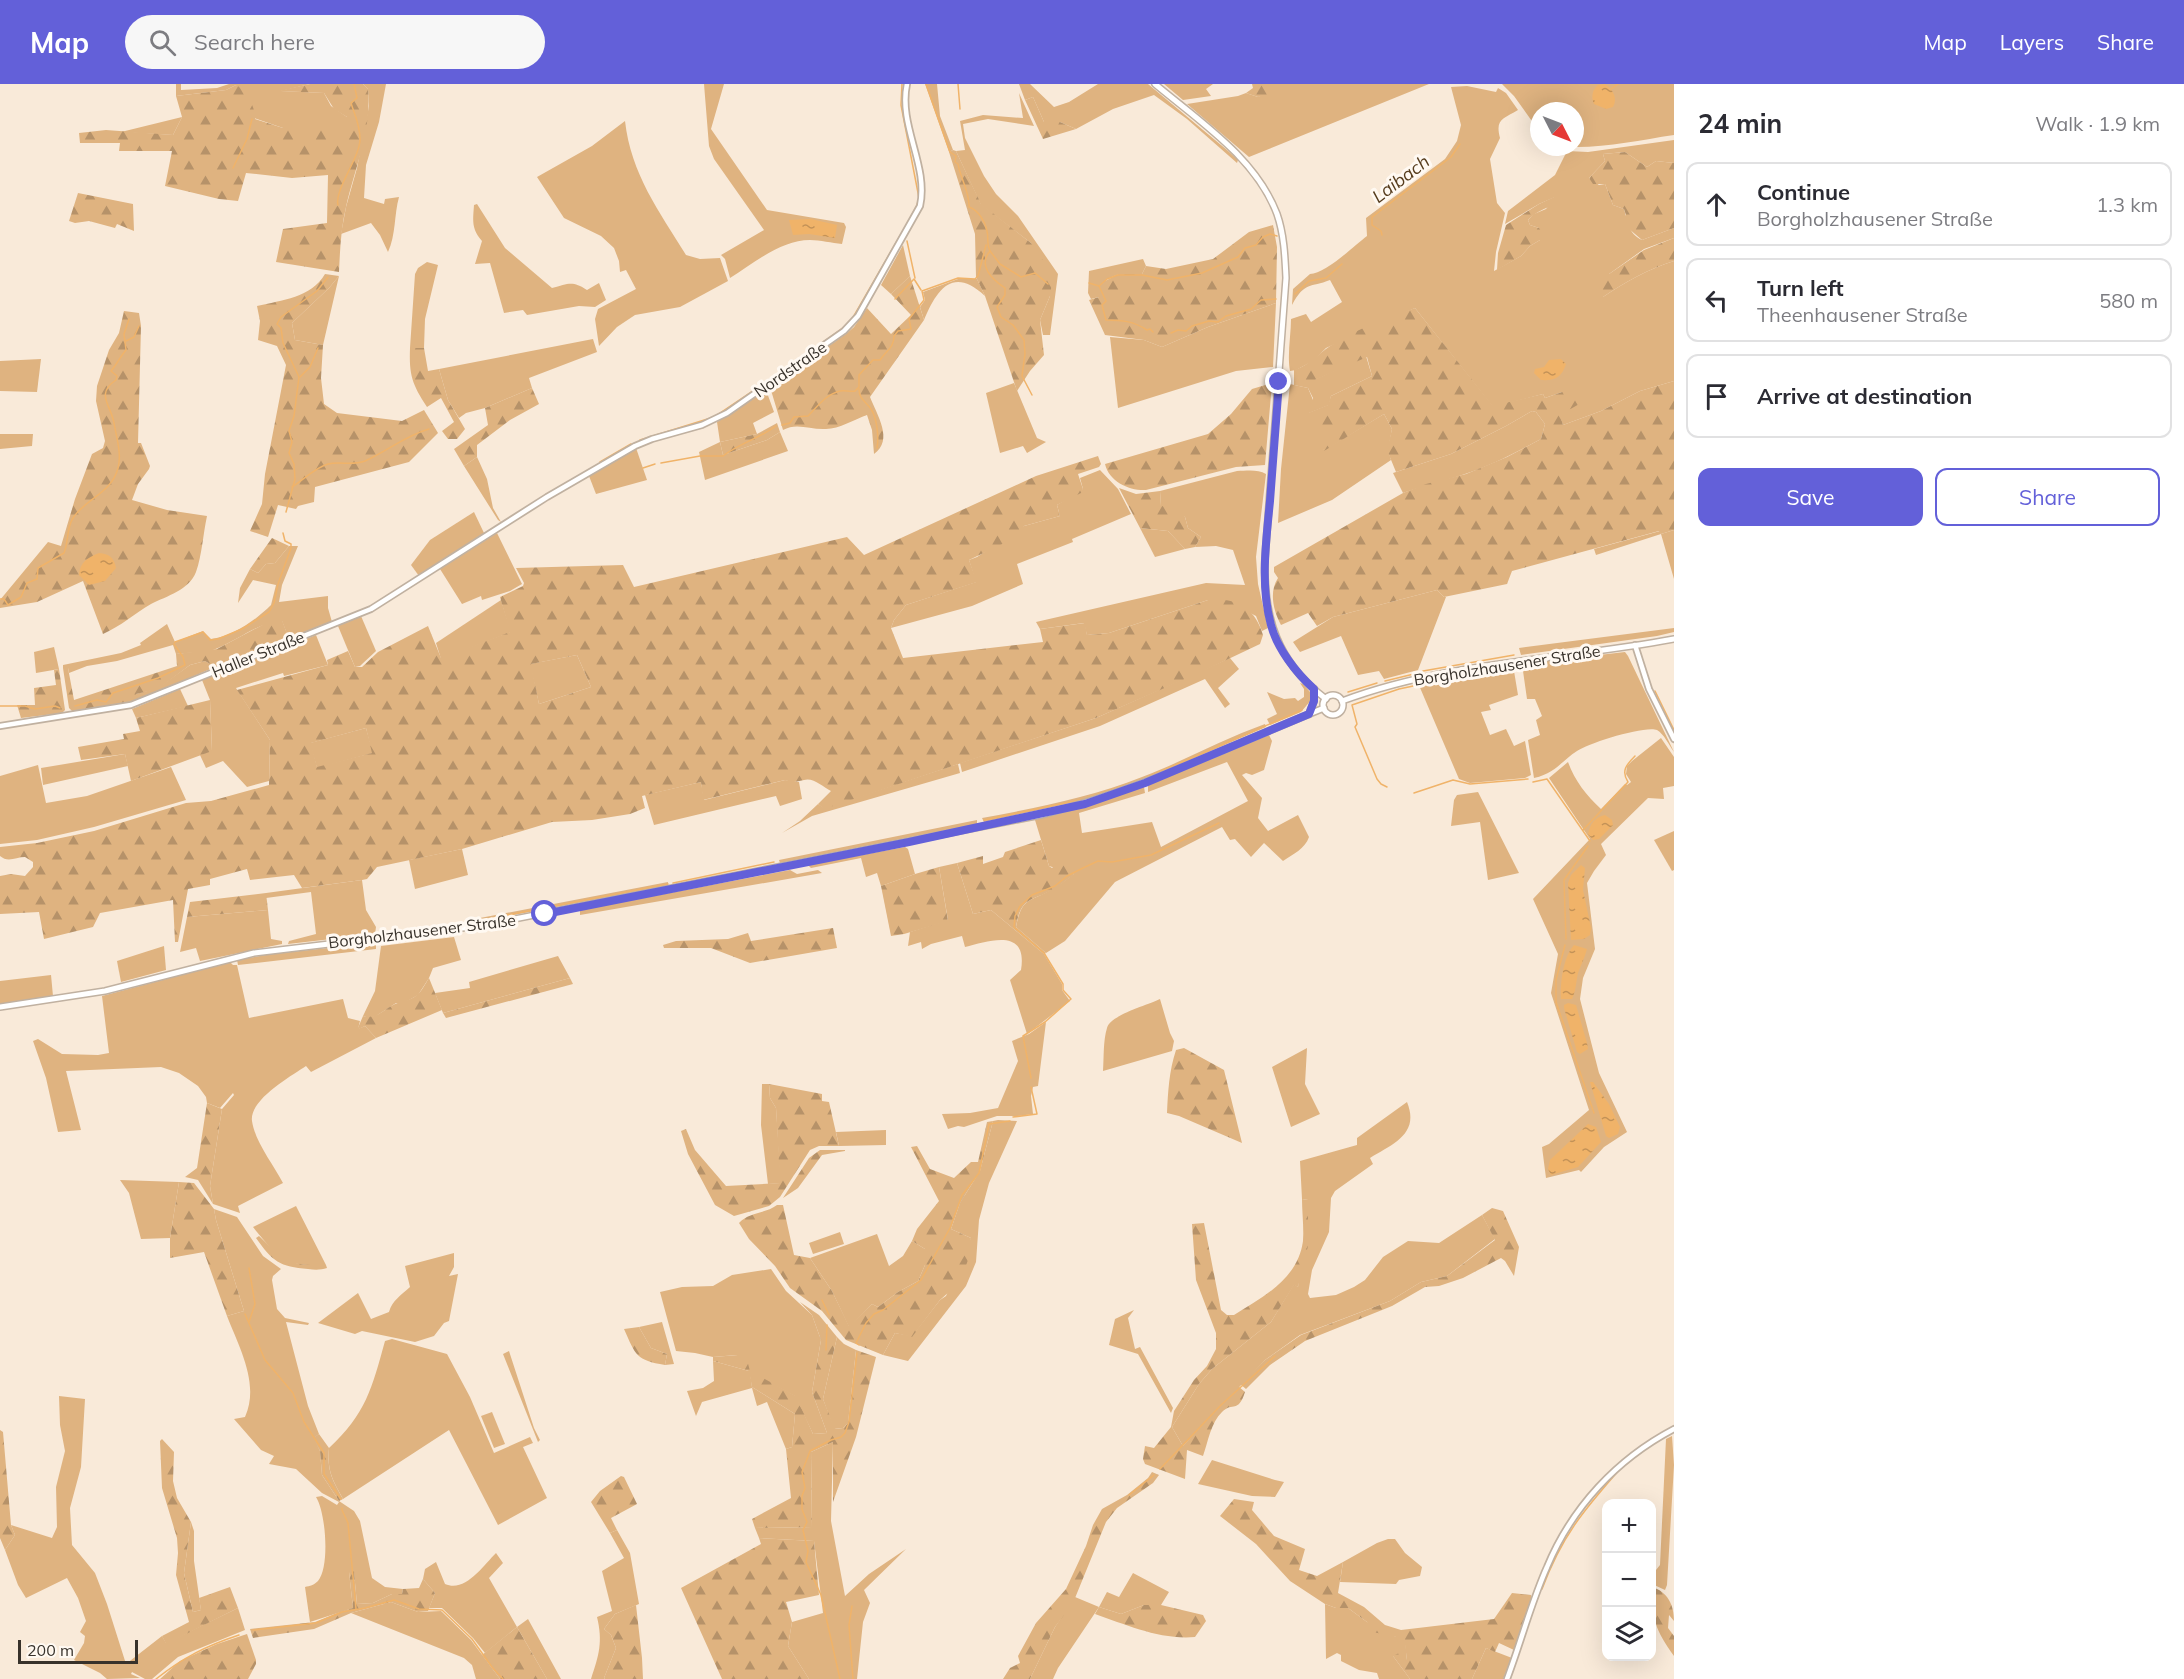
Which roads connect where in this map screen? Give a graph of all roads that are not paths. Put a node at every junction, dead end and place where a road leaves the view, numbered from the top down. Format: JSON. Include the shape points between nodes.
{"nodes":[{"id":1,"x":906,"y":84,"type":"edge"},
{"id":2,"x":1155,"y":84,"type":"edge"},
{"id":3,"x":496,"y":529,"type":"joint"},
{"id":4,"x":1674,"y":639,"type":"edge"},
{"id":5,"x":1635,"y":645,"type":"junction"},
{"id":6,"x":1314,"y":689,"type":"junction"},
{"id":7,"x":1326,"y":699,"type":"junction"},
{"id":8,"x":1342,"y":701,"type":"junction"},
{"id":9,"x":1324,"y":708,"type":"junction"},
{"id":10,"x":1309,"y":714,"type":"junction"},
{"id":11,"x":0,"y":726,"type":"edge"},
{"id":12,"x":1674,"y":739,"type":"edge"},
{"id":13,"x":0,"y":1008,"type":"edge"},
{"id":14,"x":1674,"y":1428,"type":"edge"},
{"id":15,"x":1507,"y":1679,"type":"edge"}],
"edges":[{"from":1,"to":3,"type":"street","name":"Nordstraße","via":[[905,104],[922,189],[920,206],[851,325],[727,413],[635,446]]},
{"from":2,"to":6,"type":"main road","via":[[1244,162],[1269,196],[1280,224],[1286,258],[1285,287],[1265,558],[1266,593],[1278,641],[1298,673]]},
{"from":3,"to":11,"type":"street","name":"Haller Straße","via":[[371,609],[131,705]]},
{"from":4,"to":5,"type":"main road","name":"Borgholzhausener Straße"},
{"from":5,"to":8,"type":"main road","name":"Borgholzhausener Straße","via":[[1458,670]]},
{"from":5,"to":12,"type":"street","via":[[1649,689]]},
{"from":6,"to":7,"type":"main road"},
{"from":6,"to":10,"type":"main road"},
{"from":7,"to":8,"type":"main road","via":[[1335,695]]},
{"from":7,"to":9,"type":"main road"},
{"from":8,"to":9,"type":"main road","via":[[1337,713],[1331,714]]},
{"from":9,"to":10,"type":"main road","name":"Borgholzhausener Straße"},
{"from":10,"to":13,"type":"main road","name":"Borgholzhausener Straße","via":[[1145,783],[1041,815],[480,926],[254,953],[105,992]]},
{"from":14,"to":15,"type":"street","via":[[1614,1471],[1570,1523],[1546,1567]]}]}
